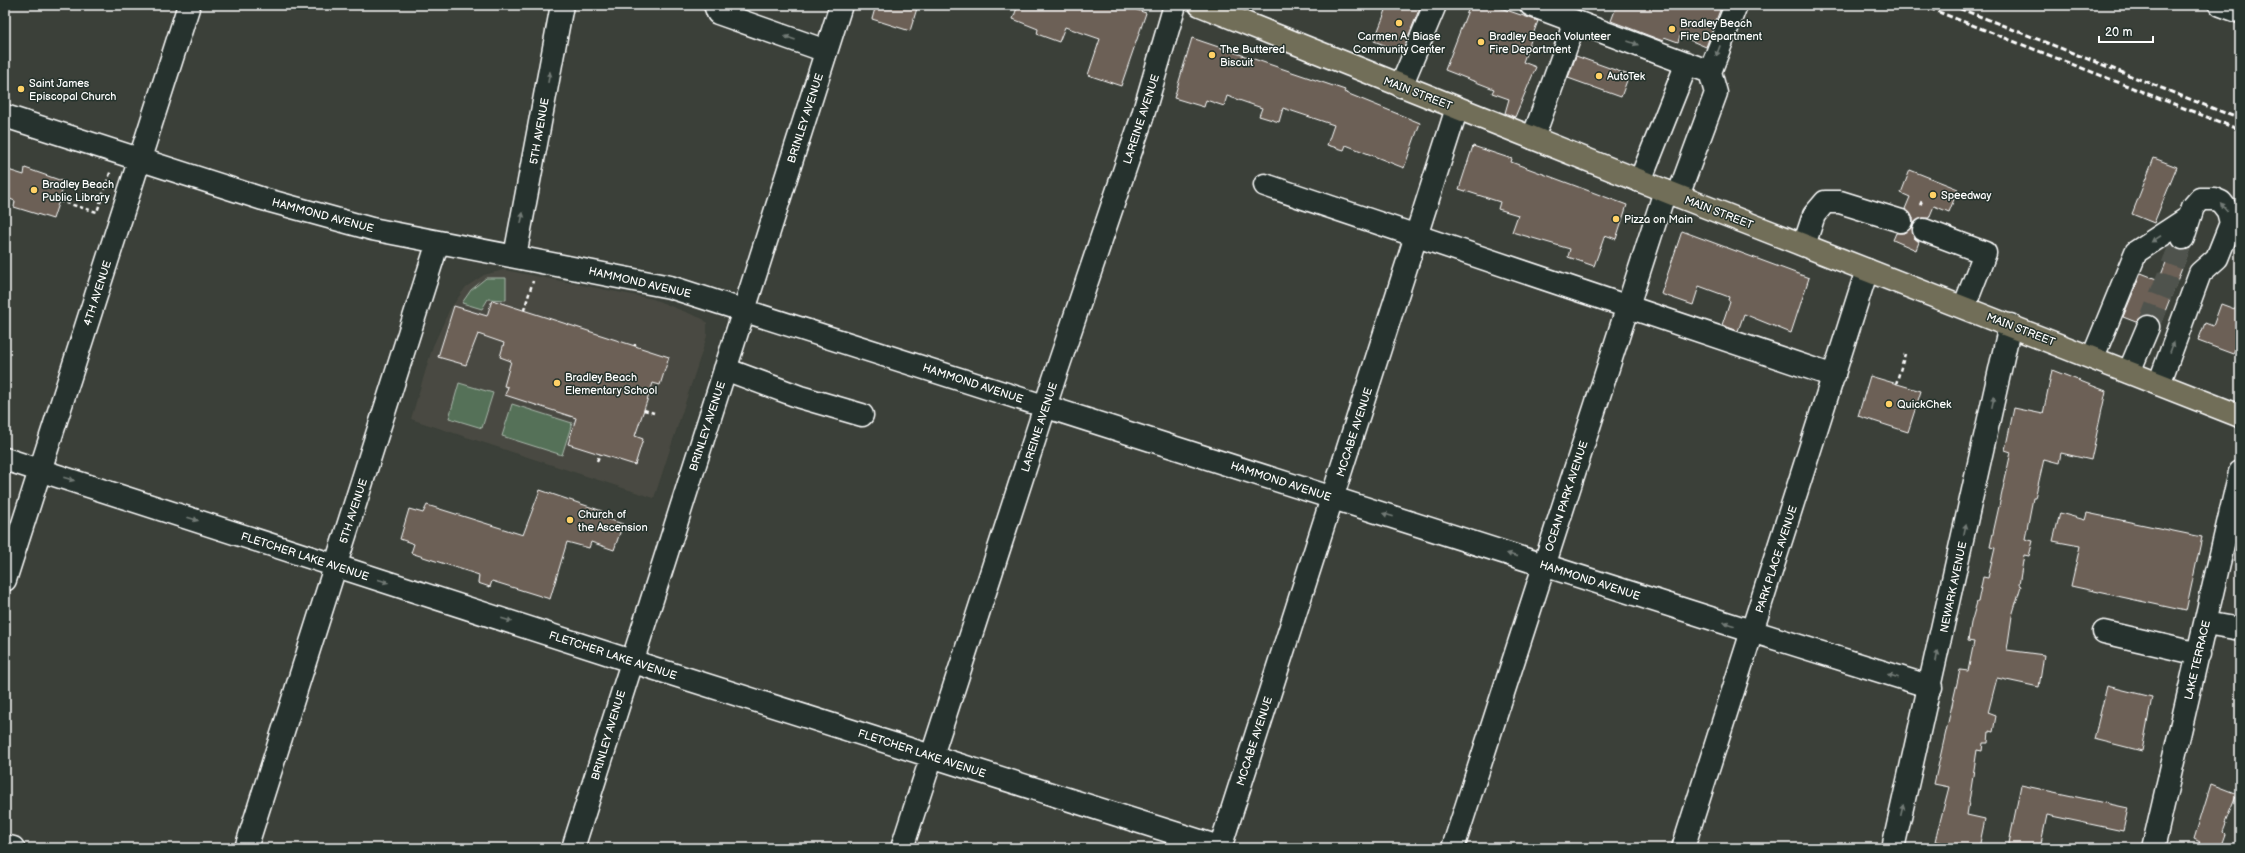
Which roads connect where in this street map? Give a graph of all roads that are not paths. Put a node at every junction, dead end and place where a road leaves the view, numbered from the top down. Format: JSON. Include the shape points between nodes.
{"nodes":[{"id":1,"x":189,"y":5,"type":"edge"},
{"id":2,"x":562,"y":5,"type":"edge"},
{"id":3,"x":715,"y":5,"type":"edge"},
{"id":4,"x":841,"y":5,"type":"edge"},
{"id":5,"x":1175,"y":5,"type":"edge"},
{"id":6,"x":1200,"y":5,"type":"edge"},
{"id":7,"x":1435,"y":5,"type":"edge"},
{"id":8,"x":1531,"y":5,"type":"edge"},
{"id":9,"x":1736,"y":5,"type":"edge"},
{"id":10,"x":2221,"y":5,"type":"edge"},
{"id":11,"x":2240,"y":12,"type":"edge"},
{"id":12,"x":1575,"y":22,"type":"junction"},
{"id":13,"x":826,"y":50,"type":"junction"},
{"id":14,"x":1687,"y":63,"type":"junction"},
{"id":15,"x":1710,"y":72,"type":"junction"},
{"id":16,"x":1401,"y":86,"type":"junction"},
{"id":17,"x":1457,"y":108,"type":"junction"},
{"id":18,"x":5,"y":116,"type":"edge"},
{"id":19,"x":1533,"y":138,"type":"junction"},
{"id":20,"x":140,"y":159,"type":"junction"},
{"id":21,"x":1640,"y":180,"type":"junction"},
{"id":22,"x":1265,"y":185,"type":"dead end"},
{"id":23,"x":1672,"y":193,"type":"junction"},
{"id":24,"x":1901,"y":221,"type":"dead end"},
{"id":25,"x":1924,"y":230,"type":"dead end"},
{"id":26,"x":1417,"y":236,"type":"junction"},
{"id":27,"x":438,"y":242,"type":"junction"},
{"id":28,"x":1804,"y":245,"type":"junction"},
{"id":29,"x":515,"y":256,"type":"junction"},
{"id":30,"x":1867,"y":270,"type":"junction"},
{"id":31,"x":1627,"y":306,"type":"junction"},
{"id":32,"x":1964,"y":307,"type":"junction"},
{"id":33,"x":744,"y":310,"type":"junction"},
{"id":34,"x":2010,"y":325,"type":"junction"},
{"id":35,"x":2148,"y":327,"type":"tunnel mouth"},
{"id":36,"x":2093,"y":357,"type":"junction"},
{"id":37,"x":725,"y":370,"type":"junction"},
{"id":38,"x":2129,"y":372,"type":"junction"},
{"id":39,"x":1834,"y":376,"type":"junction"},
{"id":40,"x":2159,"y":384,"type":"junction"},
{"id":41,"x":1045,"y":407,"type":"junction"},
{"id":42,"x":862,"y":415,"type":"dead end"},
{"id":43,"x":2240,"y":416,"type":"edge"},
{"id":44,"x":5,"y":459,"type":"edge"},
{"id":45,"x":40,"y":470,"type":"junction"},
{"id":46,"x":2240,"y":472,"type":"edge"},
{"id":47,"x":1333,"y":498,"type":"junction"},
{"id":48,"x":336,"y":566,"type":"junction"},
{"id":49,"x":1544,"y":566,"type":"junction"},
{"id":50,"x":5,"y":580,"type":"edge"},
{"id":51,"x":2206,"y":623,"type":"junction"},
{"id":52,"x":2240,"y":629,"type":"edge"},
{"id":53,"x":1753,"y":632,"type":"junction"},
{"id":54,"x":2104,"y":632,"type":"dead end"},
{"id":55,"x":2198,"y":654,"type":"junction"},
{"id":56,"x":631,"y":661,"type":"junction"},
{"id":57,"x":1931,"y":687,"type":"junction"},
{"id":58,"x":932,"y":756,"type":"junction"},
{"id":59,"x":5,"y":846,"type":"edge"},
{"id":60,"x":13,"y":848,"type":"edge"},
{"id":61,"x":246,"y":848,"type":"edge"},
{"id":62,"x":572,"y":848,"type":"edge"},
{"id":63,"x":902,"y":848,"type":"edge"},
{"id":64,"x":1221,"y":848,"type":"edge"},
{"id":65,"x":1453,"y":848,"type":"edge"},
{"id":66,"x":1683,"y":848,"type":"edge"},
{"id":67,"x":1893,"y":848,"type":"edge"},
{"id":68,"x":2153,"y":848,"type":"edge"}],
"edges":[{"from":1,"to":20,"type":"street","name":"4TH AVENUE"},
{"from":29,"to":2,"type":"street","name":"5TH AVENUE","one_way":true},
{"from":13,"to":3,"type":"street","one_way":true,"via":[[718,13]]},
{"from":4,"to":13,"type":"street","name":"BRINLEY AVENUE"},
{"from":5,"to":41,"type":"street","name":"LAREINE AVENUE","via":[[1142,118]]},
{"from":6,"to":16,"type":"main road","name":"MAIN STREET"},
{"from":7,"to":16,"type":"street"},
{"from":8,"to":12,"type":"street"},
{"from":9,"to":15,"type":"street","one_way":true},
{"from":10,"to":11,"type":"street"},
{"from":12,"to":14,"type":"street","one_way":true},
{"from":12,"to":19,"type":"street"},
{"from":13,"to":33,"type":"street","name":"BRINLEY AVENUE"},
{"from":14,"to":15,"type":"street"},
{"from":14,"to":21,"type":"street"},
{"from":15,"to":23,"type":"street","name":"OCEAN PARK AVENUE","via":[[1716,93]]},
{"from":16,"to":17,"type":"main road","name":"MAIN STREET"},
{"from":17,"to":19,"type":"main road","name":"MAIN STREET"},
{"from":17,"to":26,"type":"street","name":"MCCABE AVENUE"},
{"from":18,"to":20,"type":"street","name":"HAMMOND AVENUE"},
{"from":19,"to":21,"type":"main road","name":"MAIN STREET"},
{"from":20,"to":27,"type":"street","name":"HAMMOND AVENUE","via":[[263,199],[372,229]]},
{"from":20,"to":45,"type":"street","name":"4TH AVENUE"},
{"from":21,"to":23,"type":"main road","name":"MAIN STREET"},
{"from":22,"to":26,"type":"street"},
{"from":23,"to":28,"type":"main road","name":"MAIN STREET"},
{"from":23,"to":31,"type":"street","name":"OCEAN PARK AVENUE"},
{"from":24,"to":28,"type":"street","via":[[1840,202],[1825,202],[1814,215]]},
{"from":25,"to":32,"type":"street","via":[[1985,253]]},
{"from":26,"to":31,"type":"street"},
{"from":26,"to":47,"type":"street","name":"MCCABE AVENUE"},
{"from":27,"to":29,"type":"street","name":"HAMMOND AVENUE"},
{"from":27,"to":48,"type":"street","name":"5TH AVENUE"},
{"from":28,"to":30,"type":"main road","name":"MAIN STREET"},
{"from":29,"to":33,"type":"street","name":"HAMMOND AVENUE","via":[[670,286]]},
{"from":30,"to":32,"type":"main road","name":"MAIN STREET"},
{"from":30,"to":39,"type":"street","name":"PARK PLACE AVENUE"},
{"from":31,"to":39,"type":"street"},
{"from":31,"to":49,"type":"street","name":"OCEAN PARK AVENUE"},
{"from":32,"to":34,"type":"main road","name":"MAIN STREET"},
{"from":33,"to":37,"type":"street","name":"BRINLEY AVENUE"},
{"from":33,"to":41,"type":"street","name":"HAMMOND AVENUE"},
{"from":34,"to":36,"type":"main road","name":"MAIN STREET"},
{"from":57,"to":34,"type":"street","name":"NEWARK AVENUE","one_way":true},
{"from":35,"to":38,"type":"street"},
{"from":36,"to":38,"type":"main road","name":"MAIN STREET"},
{"from":40,"to":36,"type":"street","one_way":true,"via":[[2200,273],[2217,258],[2231,223],[2228,211],[2221,202],[2214,199],[2200,199],[2193,207],[2186,228],[2136,252]]},
{"from":37,"to":42,"type":"street","via":[[800,397]]},
{"from":37,"to":56,"type":"street","name":"BRINLEY AVENUE"},
{"from":38,"to":40,"type":"main road","name":"MAIN STREET"},
{"from":39,"to":53,"type":"street","name":"PARK PLACE AVENUE"},
{"from":40,"to":43,"type":"main road","name":"MAIN STREET"},
{"from":41,"to":47,"type":"street","name":"HAMMOND AVENUE"},
{"from":41,"to":58,"type":"street","name":"LAREINE AVENUE"},
{"from":44,"to":45,"type":"street","name":"FLETCHER LAKE AVENUE"},
{"from":45,"to":48,"type":"street","name":"FLETCHER LAKE AVENUE","one_way":true},
{"from":45,"to":50,"type":"street","name":"4TH AVENUE"},
{"from":46,"to":51,"type":"street","name":"LAKE TERRACE"},
{"from":49,"to":47,"type":"street","name":"HAMMOND AVENUE","one_way":true},
{"from":47,"to":64,"type":"street","name":"MCCABE AVENUE"},
{"from":48,"to":56,"type":"street","name":"FLETCHER LAKE AVENUE","one_way":true},
{"from":48,"to":61,"type":"street","name":"5TH AVENUE"},
{"from":53,"to":49,"type":"street","name":"HAMMOND AVENUE","one_way":true},
{"from":49,"to":65,"type":"street","name":"OCEAN PARK AVENUE"},
{"from":51,"to":52,"type":"street"},
{"from":51,"to":55,"type":"street","name":"LAKE TERRACE"},
{"from":57,"to":53,"type":"street","name":"HAMMOND AVENUE","one_way":true},
{"from":53,"to":66,"type":"street","name":"PARK PLACE AVENUE"},
{"from":54,"to":55,"type":"street"},
{"from":55,"to":68,"type":"street","name":"LAKE TERRACE"},
{"from":56,"to":58,"type":"street","name":"FLETCHER LAKE AVENUE"},
{"from":56,"to":62,"type":"street","name":"BRINLEY AVENUE"},
{"from":67,"to":57,"type":"street","name":"NEWARK AVENUE","one_way":true},
{"from":58,"to":63,"type":"street","name":"LAREINE AVENUE"},
{"from":58,"to":64,"type":"street","name":"FLETCHER LAKE AVENUE"},
{"from":59,"to":60,"type":"street"}]}
